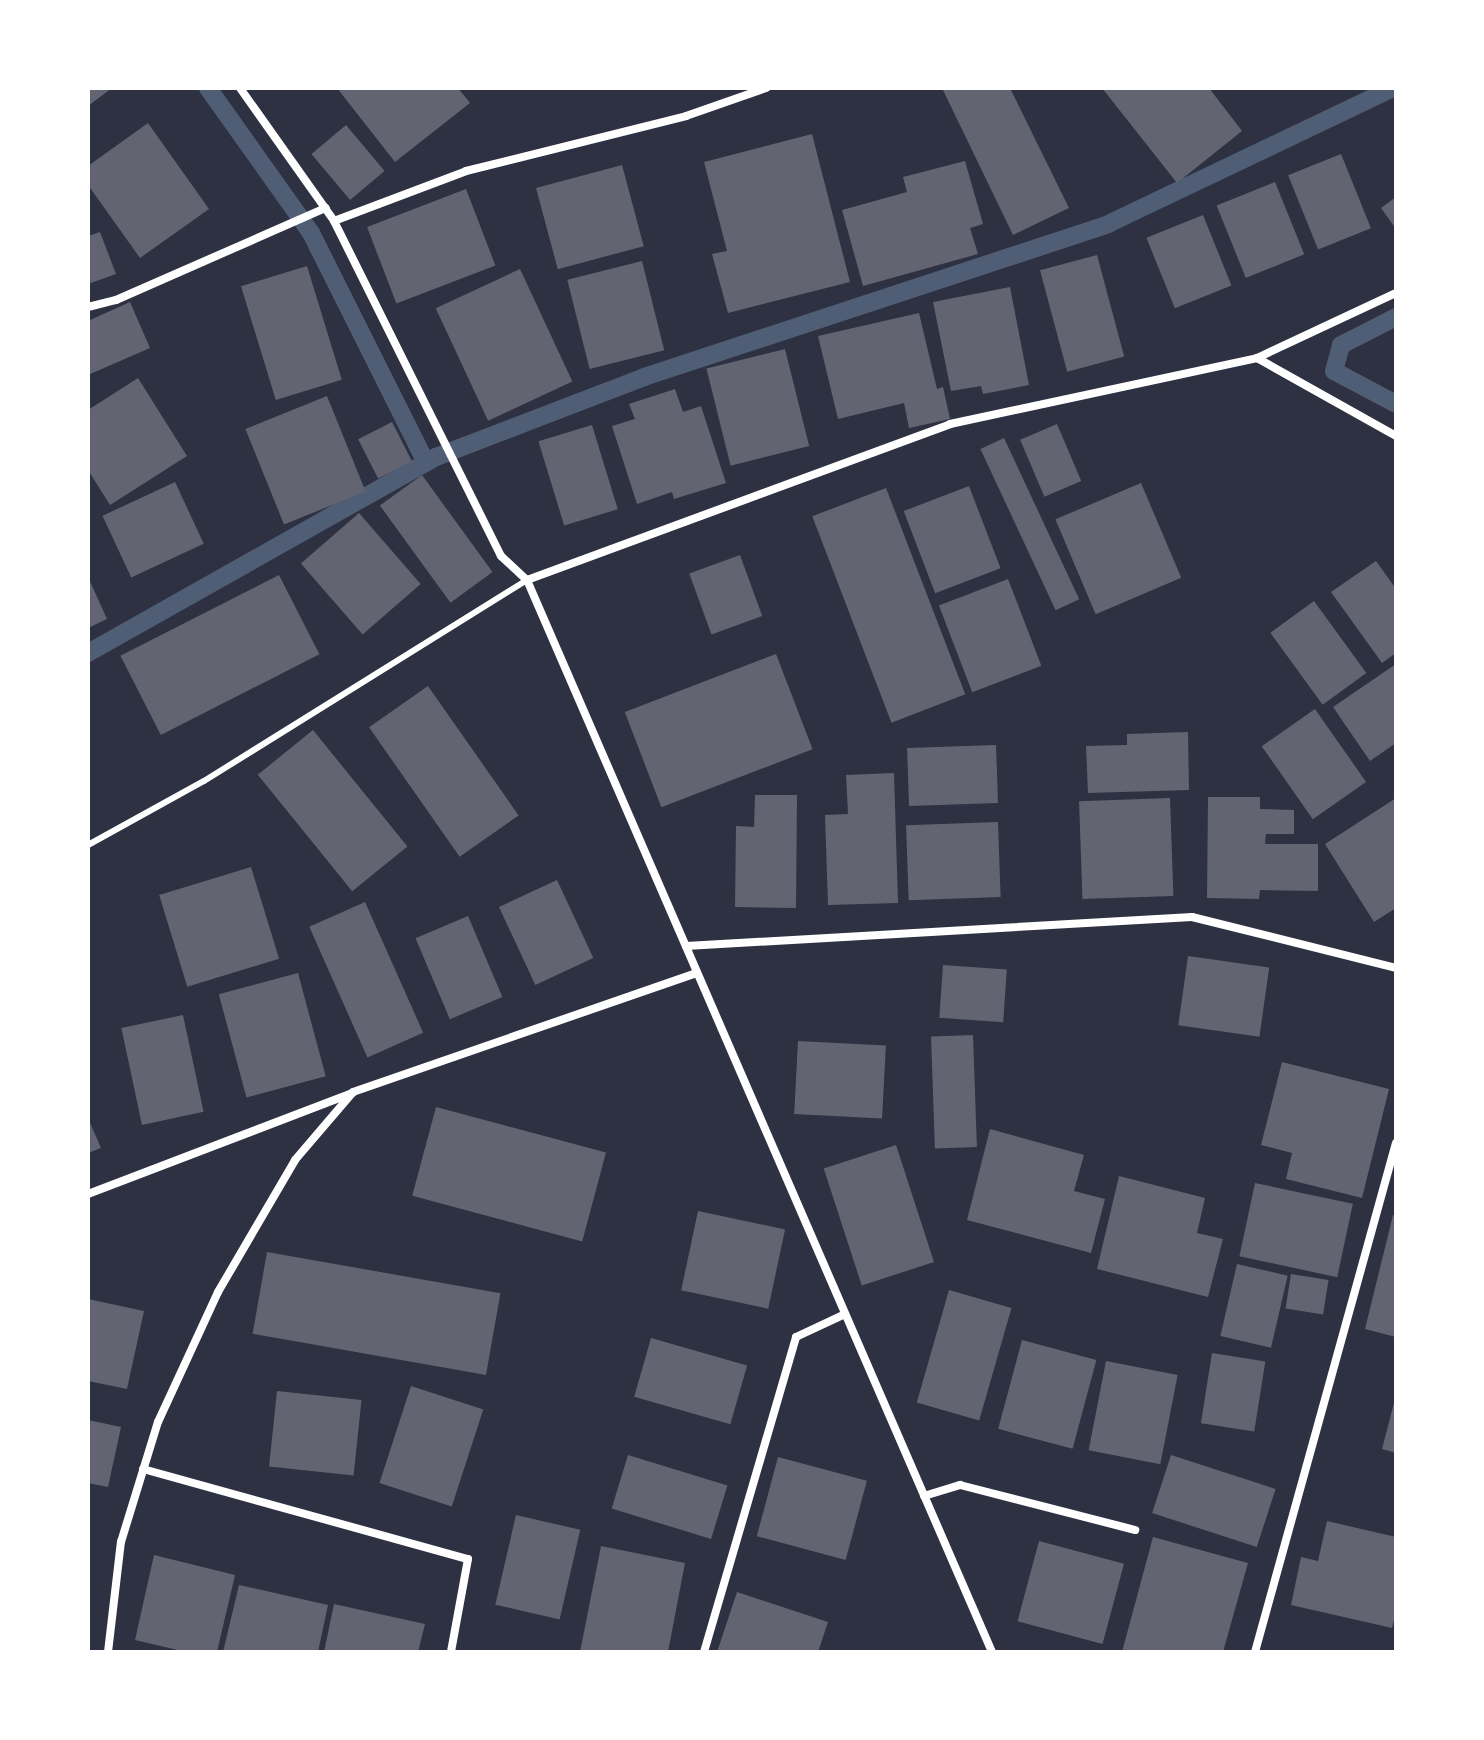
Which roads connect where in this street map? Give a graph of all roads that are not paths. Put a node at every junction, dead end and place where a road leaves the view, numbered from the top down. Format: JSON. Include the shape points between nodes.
{"nodes":[{"id":1,"x":240,"y":88,"type":"edge"},
{"id":2,"x":766,"y":88,"type":"edge"},
{"id":3,"x":326,"y":208,"type":"junction"},
{"id":4,"x":334,"y":221,"type":"junction"},
{"id":5,"x":1396,"y":293,"type":"edge"},
{"id":6,"x":88,"y":307,"type":"edge"},
{"id":7,"x":1257,"y":358,"type":"junction"},
{"id":8,"x":1396,"y":436,"type":"edge"},
{"id":9,"x":527,"y":580,"type":"junction"},
{"id":10,"x":88,"y":845,"type":"edge"},
{"id":11,"x":686,"y":946,"type":"junction"},
{"id":12,"x":1396,"y":968,"type":"edge"},
{"id":13,"x":697,"y":973,"type":"junction"},
{"id":14,"x":353,"y":1092,"type":"junction"},
{"id":15,"x":1396,"y":1143,"type":"edge"},
{"id":16,"x":88,"y":1194,"type":"edge"},
{"id":17,"x":845,"y":1314,"type":"junction"},
{"id":18,"x":143,"y":1469,"type":"junction"},
{"id":19,"x":924,"y":1496,"type":"junction"},
{"id":20,"x":1135,"y":1530,"type":"dead end"},
{"id":21,"x":108,"y":1652,"type":"edge"},
{"id":22,"x":451,"y":1652,"type":"edge"},
{"id":23,"x":704,"y":1652,"type":"edge"},
{"id":24,"x":992,"y":1652,"type":"edge"},
{"id":25,"x":1255,"y":1652,"type":"edge"}],
"edges":[{"from":1,"to":3,"type":"street"},
{"from":2,"to":4,"type":"street","via":[[686,116],[466,171]]},
{"from":3,"to":4,"type":"street"},
{"from":3,"to":6,"type":"street","via":[[116,300]]},
{"from":4,"to":9,"type":"street","via":[[501,556]]},
{"from":5,"to":7,"type":"street"},
{"from":7,"to":8,"type":"street"},
{"from":7,"to":9,"type":"street","via":[[950,424]]},
{"from":9,"to":10,"type":"lane","via":[[204,781]]},
{"from":9,"to":11,"type":"street"},
{"from":11,"to":12,"type":"street","via":[[1192,917]]},
{"from":11,"to":13,"type":"street"},
{"from":13,"to":14,"type":"street"},
{"from":13,"to":17,"type":"street"},
{"from":14,"to":16,"type":"street"},
{"from":14,"to":18,"type":"street","via":[[295,1160],[218,1292],[158,1422]]},
{"from":15,"to":25,"type":"street"},
{"from":17,"to":19,"type":"street"},
{"from":17,"to":23,"type":"street","via":[[796,1337]]},
{"from":18,"to":21,"type":"street","via":[[121,1542]]},
{"from":18,"to":22,"type":"street","via":[[468,1559]]},
{"from":19,"to":20,"type":"street","via":[[960,1485]]},
{"from":19,"to":24,"type":"street"}]}
